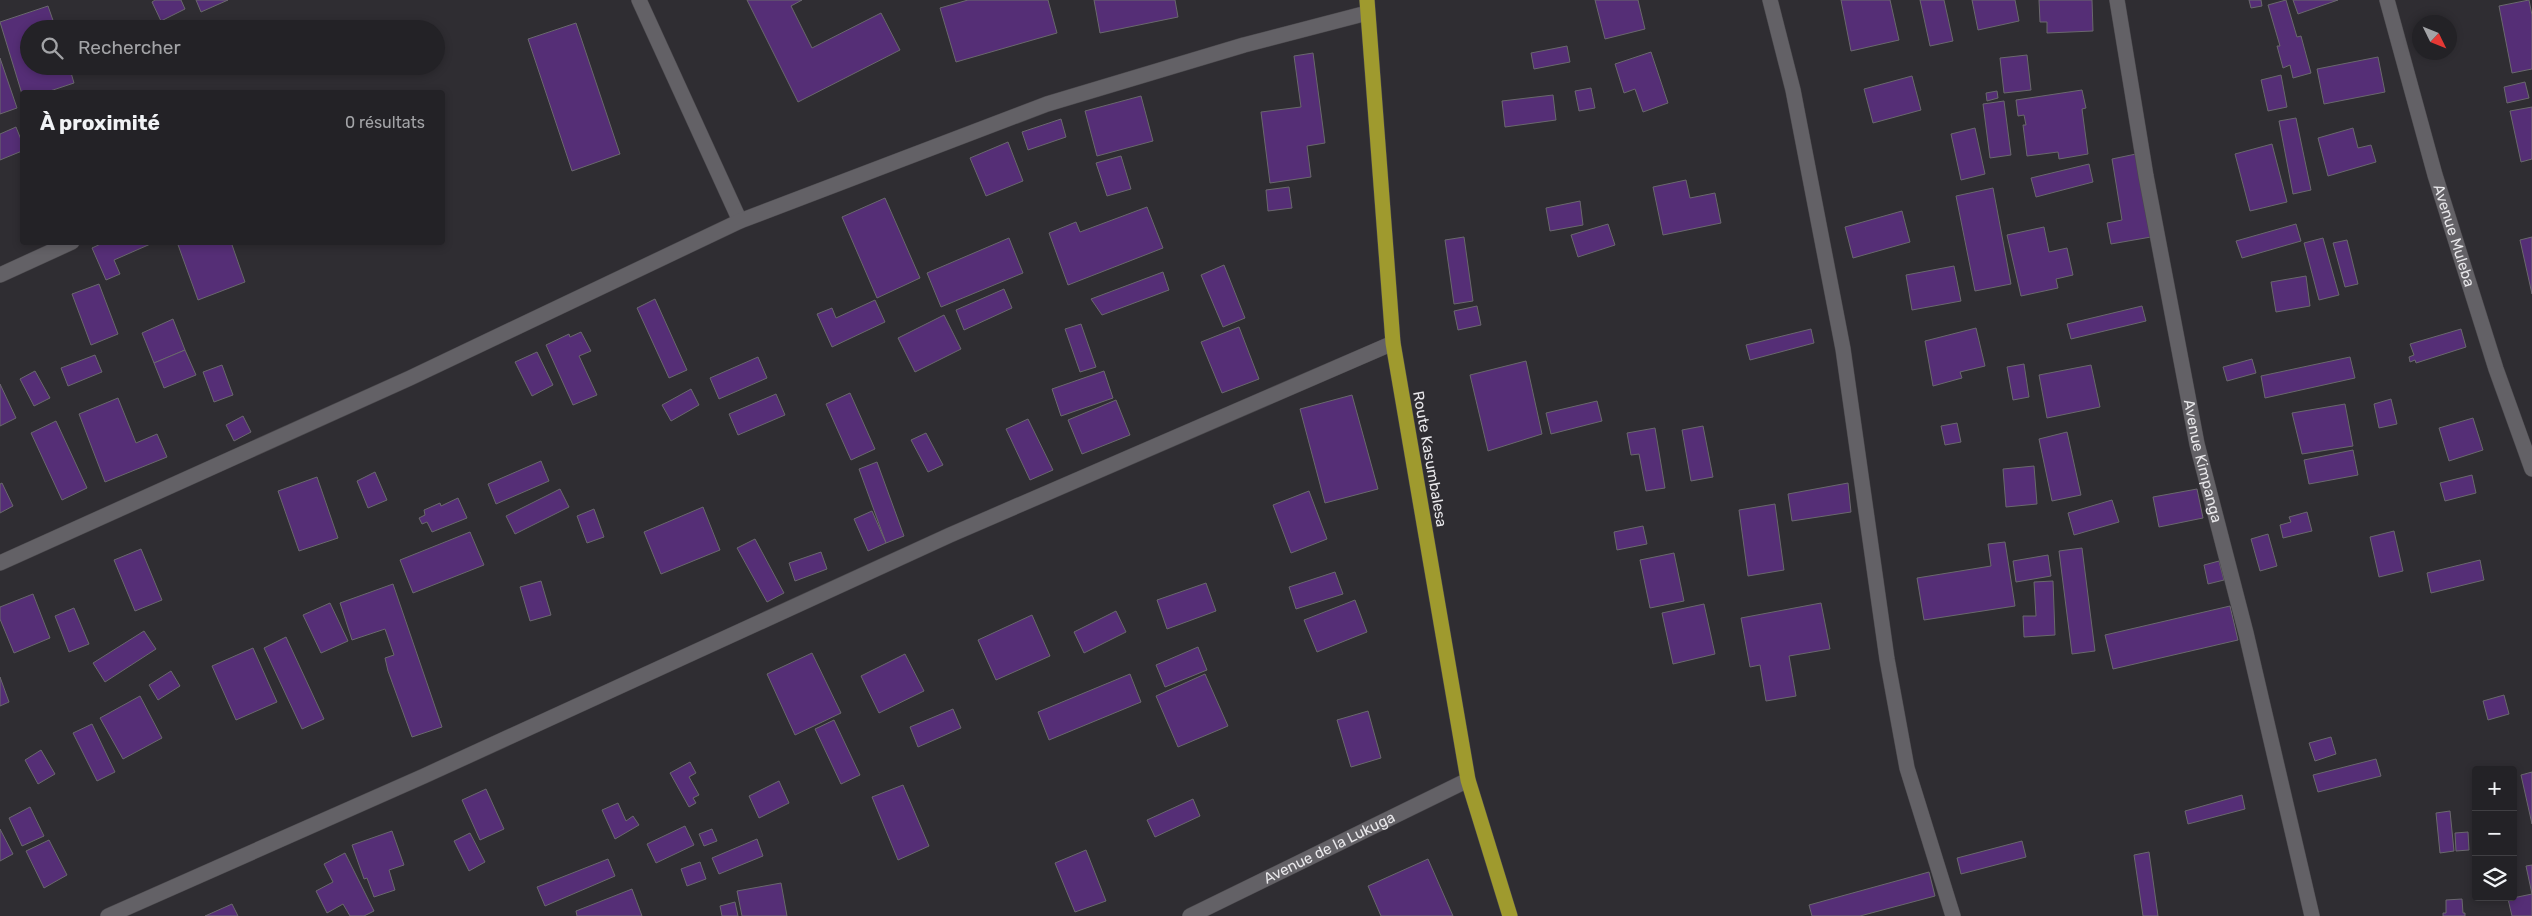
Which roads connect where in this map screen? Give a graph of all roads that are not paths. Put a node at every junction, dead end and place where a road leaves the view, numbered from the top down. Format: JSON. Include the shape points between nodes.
{"nodes":[{"id":1,"x":639,"y":0,"type":"edge"},
{"id":2,"x":1770,"y":0,"type":"edge"},
{"id":3,"x":2117,"y":0,"type":"edge"},
{"id":4,"x":2387,"y":0,"type":"edge"},
{"id":5,"x":1367,"y":6,"type":"edge"},
{"id":6,"x":740,"y":221,"type":"junction"},
{"id":7,"x":65,"y":245,"type":"edge"},
{"id":8,"x":0,"y":275,"type":"edge"},
{"id":9,"x":1393,"y":342,"type":"junction"},
{"id":10,"x":2532,"y":469,"type":"edge"},
{"id":11,"x":0,"y":563,"type":"edge"},
{"id":12,"x":1468,"y":780,"type":"junction"},
{"id":13,"x":108,"y":916,"type":"edge"},
{"id":14,"x":1190,"y":916,"type":"edge"},
{"id":15,"x":1510,"y":916,"type":"edge"},
{"id":16,"x":1953,"y":916,"type":"edge"},
{"id":17,"x":2312,"y":916,"type":"edge"}],
"edges":[{"from":1,"to":6,"type":"street"},
{"from":2,"to":16,"type":"street","via":[[1793,90],[1842,349],[1887,659],[1907,768]]},
{"from":3,"to":17,"type":"street","name":"Avenue Kimpanga","via":[[2146,176],[2197,444],[2246,633]]},
{"from":4,"to":10,"type":"street","name":"Avenue Muleba","via":[[2435,175],[2493,359]]},
{"from":5,"to":6,"type":"street","via":[[1047,104]]},
{"from":5,"to":9,"type":"highway","name":"Route Kasumbalesa"},
{"from":6,"to":11,"type":"street","via":[[410,378]]},
{"from":7,"to":8,"type":"street"},
{"from":9,"to":12,"type":"highway","name":"Route Kasumbalesa"},
{"from":9,"to":13,"type":"street","via":[[950,535],[424,776]]},
{"from":12,"to":14,"type":"street","name":"Avenue de la Lukuga"},
{"from":12,"to":15,"type":"highway","name":"Route Kasumbalesa"}]}
